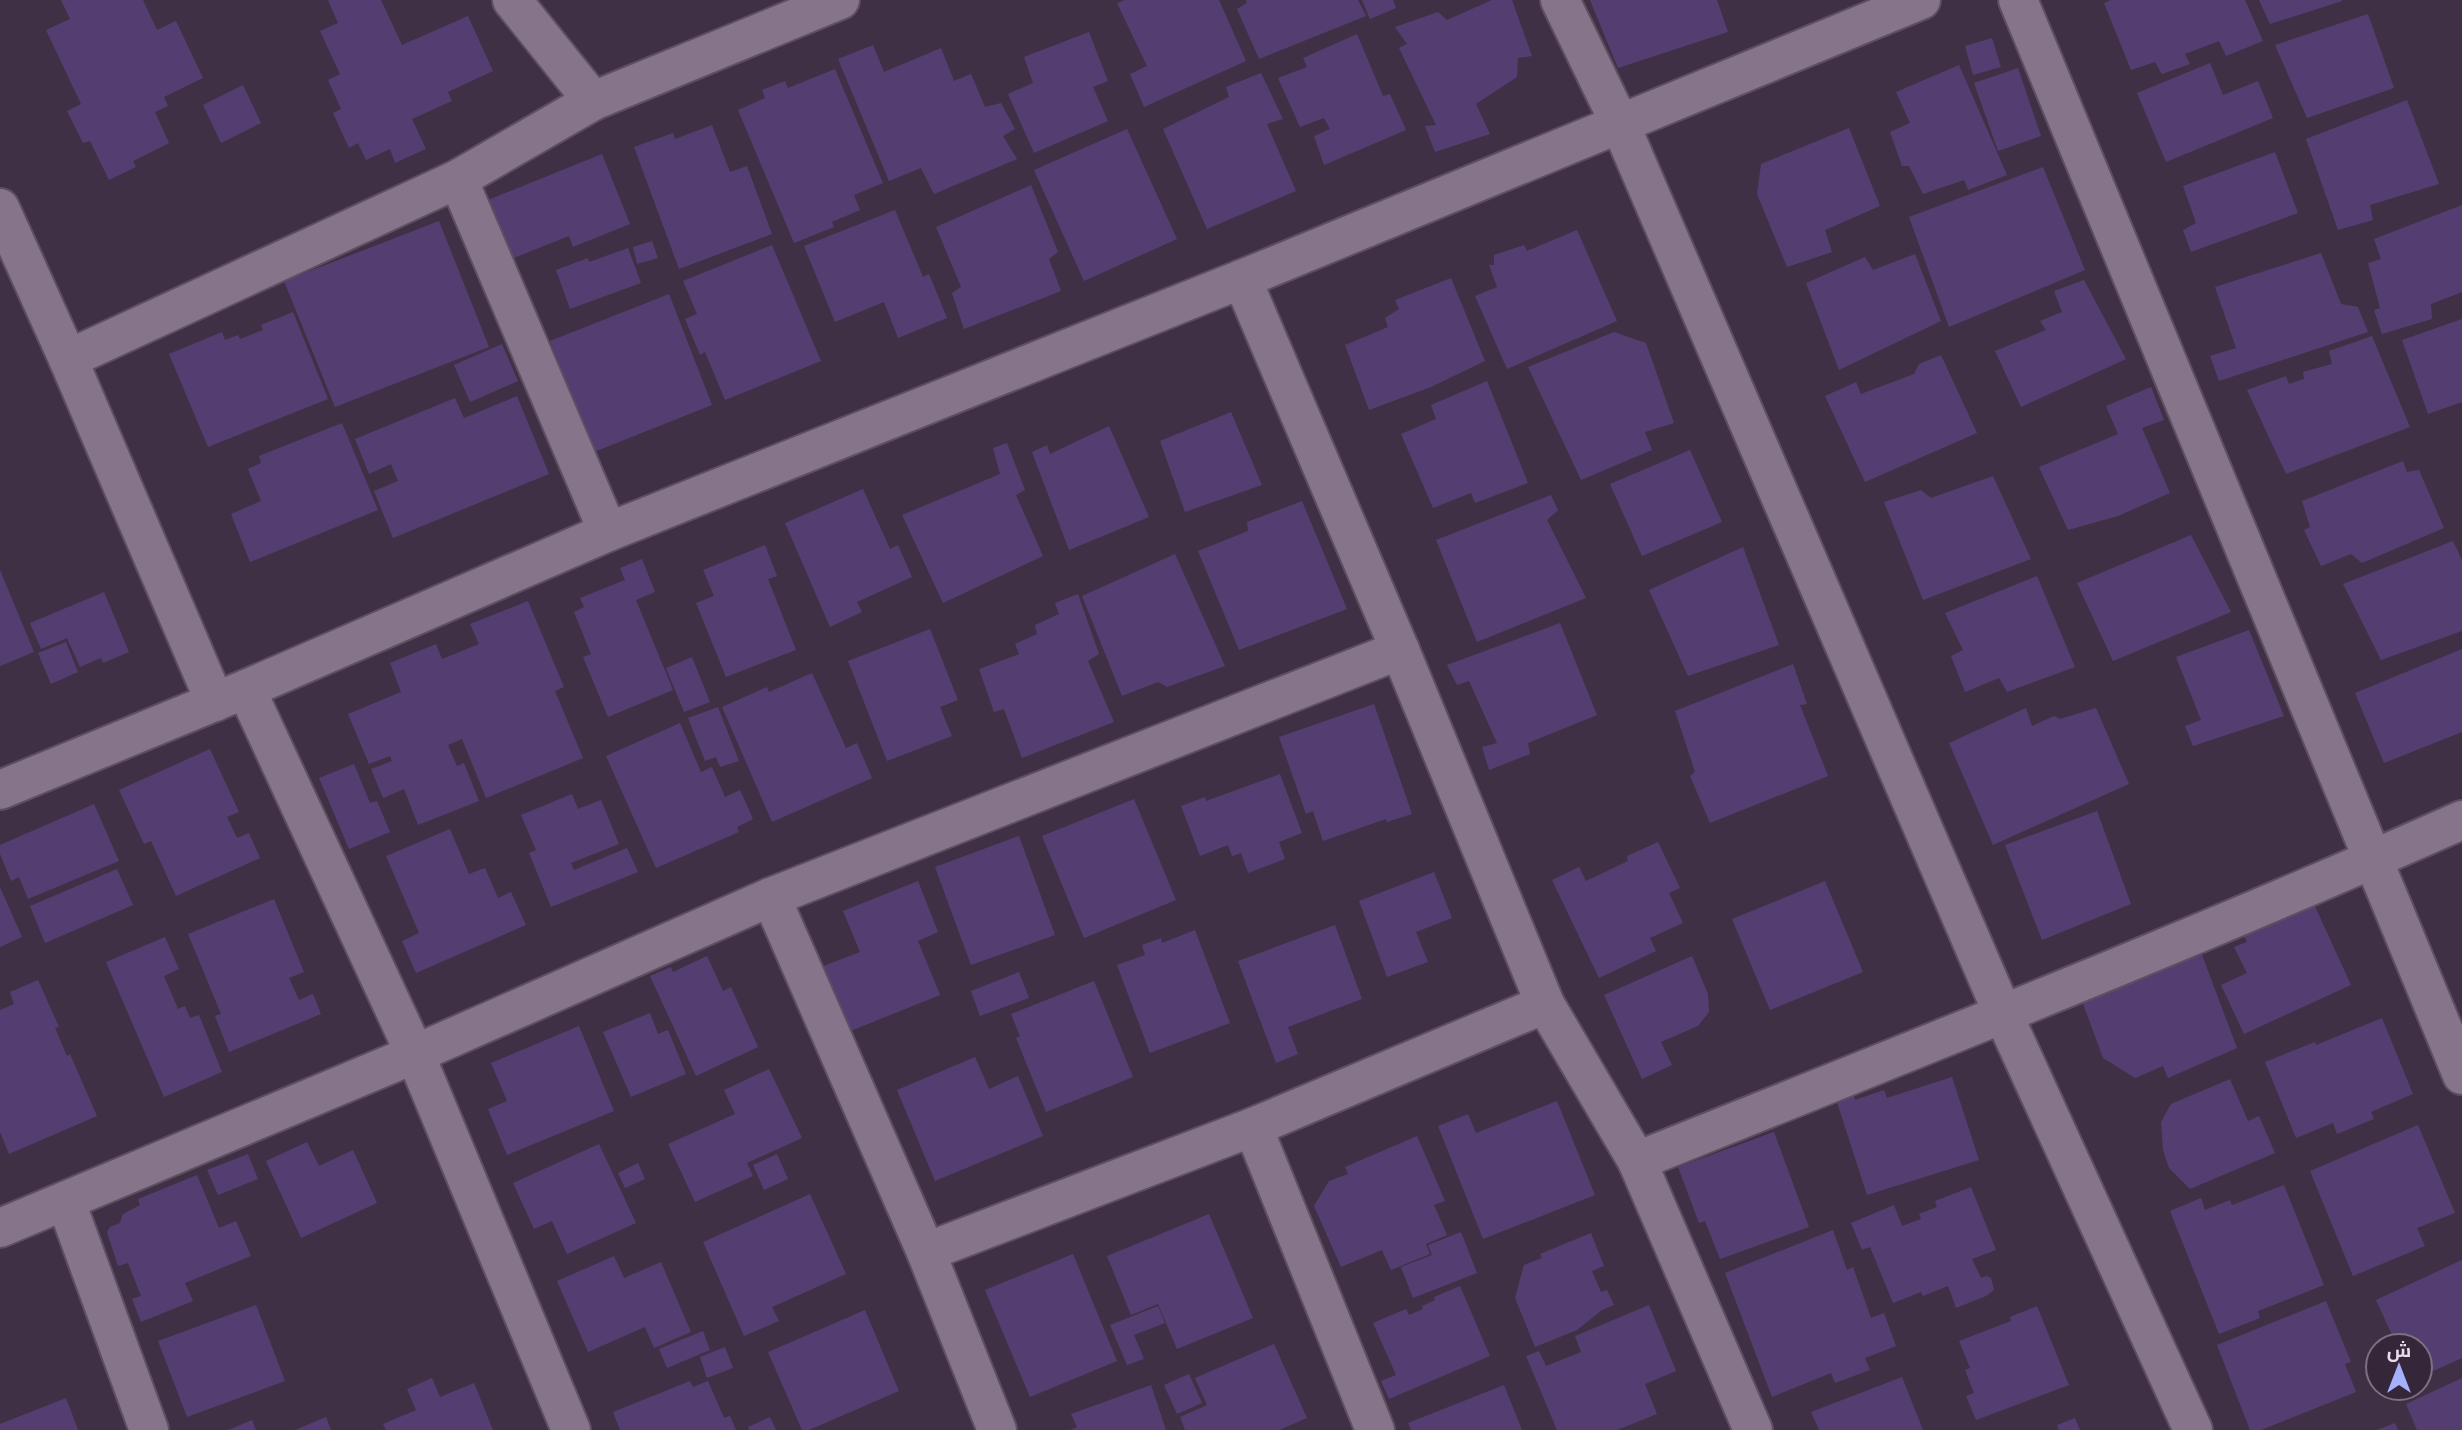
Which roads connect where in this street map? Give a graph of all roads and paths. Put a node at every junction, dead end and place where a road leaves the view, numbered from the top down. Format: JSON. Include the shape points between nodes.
{"nodes":[{"id":1,"x":512,"y":0,"type":"edge"},
{"id":2,"x":840,"y":0,"type":"edge"},
{"id":3,"x":1560,"y":0,"type":"edge"},
{"id":4,"x":1921,"y":0,"type":"edge"},
{"id":5,"x":2018,"y":0,"type":"edge"},
{"id":6,"x":593,"y":101,"type":"junction"},
{"id":7,"x":1620,"y":124,"type":"junction"},
{"id":8,"x":458,"y":178,"type":"junction"},
{"id":9,"x":0,"y":208,"type":"edge"},
{"id":10,"x":1242,"y":279,"type":"junction"},
{"id":11,"x":68,"y":359,"type":"junction"},
{"id":12,"x":608,"y":532,"type":"junction"},
{"id":13,"x":1400,"y":650,"type":"junction"},
{"id":14,"x":231,"y":695,"type":"junction"},
{"id":15,"x":0,"y":790,"type":"edge"},
{"id":16,"x":2462,"y":820,"type":"edge"},
{"id":17,"x":2373,"y":860,"type":"junction"},
{"id":18,"x":771,"y":897,"type":"junction"},
{"id":19,"x":1545,"y":1004,"type":"junction"},
{"id":20,"x":2003,"y":1014,"type":"junction"},
{"id":21,"x":415,"y":1054,"type":"junction"},
{"id":22,"x":2462,"y":1075,"type":"edge"},
{"id":23,"x":1253,"y":1127,"type":"junction"},
{"id":24,"x":1637,"y":1161,"type":"junction"},
{"id":25,"x":66,"y":1202,"type":"junction"},
{"id":26,"x":0,"y":1228,"type":"edge"},
{"id":27,"x":926,"y":1252,"type":"junction"},
{"id":28,"x":149,"y":1430,"type":"edge"},
{"id":29,"x":570,"y":1430,"type":"edge"},
{"id":30,"x":997,"y":1430,"type":"edge"},
{"id":31,"x":1375,"y":1430,"type":"edge"},
{"id":32,"x":1753,"y":1430,"type":"edge"},
{"id":33,"x":2193,"y":1430,"type":"edge"}],
"edges":[{"from":1,"to":6,"type":"street"},
{"from":2,"to":6,"type":"street"},
{"from":3,"to":7,"type":"street"},
{"from":4,"to":7,"type":"street"},
{"from":5,"to":17,"type":"street"},
{"from":6,"to":8,"type":"street"},
{"from":7,"to":10,"type":"street"},
{"from":7,"to":20,"type":"street"},
{"from":8,"to":11,"type":"street"},
{"from":8,"to":12,"type":"street"},
{"from":9,"to":11,"type":"street"},
{"from":10,"to":12,"type":"street"},
{"from":10,"to":13,"type":"street"},
{"from":11,"to":14,"type":"street"},
{"from":12,"to":14,"type":"street"},
{"from":13,"to":18,"type":"street"},
{"from":13,"to":19,"type":"street"},
{"from":14,"to":15,"type":"street"},
{"from":14,"to":21,"type":"street"},
{"from":16,"to":17,"type":"street"},
{"from":17,"to":20,"type":"street"},
{"from":17,"to":22,"type":"street"},
{"from":18,"to":21,"type":"street"},
{"from":18,"to":27,"type":"street"},
{"from":19,"to":23,"type":"street"},
{"from":19,"to":24,"type":"street"},
{"from":20,"to":24,"type":"street"},
{"from":20,"to":33,"type":"street"},
{"from":21,"to":25,"type":"street"},
{"from":21,"to":29,"type":"street"},
{"from":23,"to":27,"type":"street"},
{"from":23,"to":31,"type":"street"},
{"from":24,"to":32,"type":"street"},
{"from":25,"to":26,"type":"street"},
{"from":25,"to":28,"type":"street"},
{"from":27,"to":30,"type":"street"}]}
